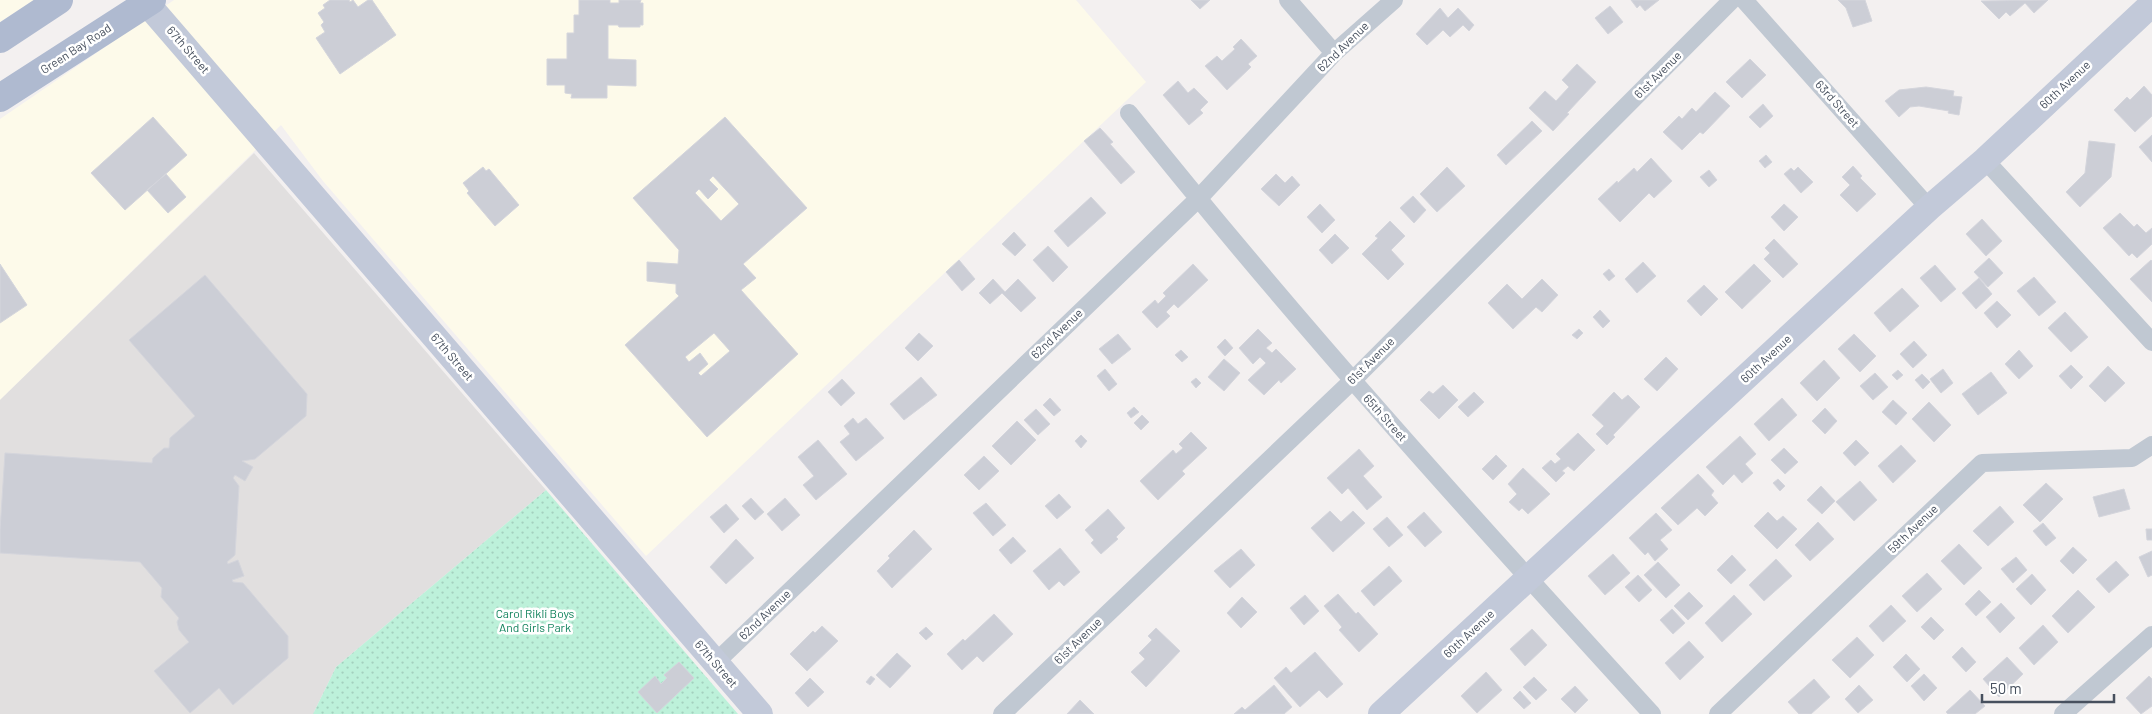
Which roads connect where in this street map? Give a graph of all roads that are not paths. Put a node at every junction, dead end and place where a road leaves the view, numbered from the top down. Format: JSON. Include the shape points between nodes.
{"nodes":[{"id":1,"x":59,"y":0,"type":"edge"},
{"id":2,"x":1288,"y":0,"type":"edge"},
{"id":3,"x":1394,"y":0,"type":"edge"},
{"id":4,"x":1732,"y":0,"type":"edge"},
{"id":5,"x":1744,"y":0,"type":"edge"},
{"id":6,"x":148,"y":1,"type":"edge"},
{"id":7,"x":2152,"y":4,"type":"edge"},
{"id":8,"x":0,"y":39,"type":"edge"},
{"id":9,"x":1334,"y":53,"type":"junction"},
{"id":10,"x":0,"y":98,"type":"edge"},
{"id":11,"x":1129,"y":113,"type":"dead end"},
{"id":12,"x":1985,"y":160,"type":"junction"},
{"id":13,"x":1198,"y":199,"type":"junction"},
{"id":14,"x":1929,"y":208,"type":"junction"},
{"id":15,"x":2152,"y":342,"type":"edge"},
{"id":16,"x":1352,"y":381,"type":"junction"},
{"id":17,"x":2152,"y":445,"type":"edge"},
{"id":18,"x":1529,"y":579,"type":"junction"},
{"id":19,"x":2152,"y":635,"type":"edge"},
{"id":20,"x":715,"y":663,"type":"junction"},
{"id":21,"x":760,"y":714,"type":"edge"},
{"id":22,"x":1002,"y":714,"type":"edge"},
{"id":23,"x":1381,"y":714,"type":"edge"},
{"id":24,"x":1652,"y":714,"type":"edge"},
{"id":25,"x":1718,"y":714,"type":"edge"},
{"id":26,"x":2063,"y":714,"type":"edge"}],
"edges":[{"from":1,"to":8,"type":"main road"},
{"from":2,"to":9,"type":"street"},
{"from":3,"to":9,"type":"street","name":"62nd Avenue"},
{"from":4,"to":16,"type":"street","name":"61st Avenue"},
{"from":5,"to":14,"type":"street","name":"63rd Street"},
{"from":6,"to":10,"type":"main road","name":"Green Bay Road"},
{"from":6,"to":20,"type":"street","name":"67th Street"},
{"from":7,"to":12,"type":"street","name":"60th Avenue"},
{"from":9,"to":13,"type":"street","name":"62nd Avenue"},
{"from":11,"to":13,"type":"street","name":"65th Street"},
{"from":12,"to":14,"type":"street","name":"60th Avenue"},
{"from":12,"to":15,"type":"street"},
{"from":13,"to":16,"type":"street","name":"65th Street"},
{"from":13,"to":20,"type":"street","name":"62nd Avenue"},
{"from":14,"to":18,"type":"street","name":"60th Avenue"},
{"from":16,"to":18,"type":"street","name":"65th Street"},
{"from":16,"to":22,"type":"street","name":"61st Avenue"},
{"from":17,"to":25,"type":"street","name":"59th Avenue","via":[[2132,458],[1982,463]]},
{"from":18,"to":23,"type":"street","name":"60th Avenue"},
{"from":18,"to":24,"type":"street","name":"65th Street"},
{"from":19,"to":26,"type":"street"},
{"from":20,"to":21,"type":"street","name":"67th Street"}]}
